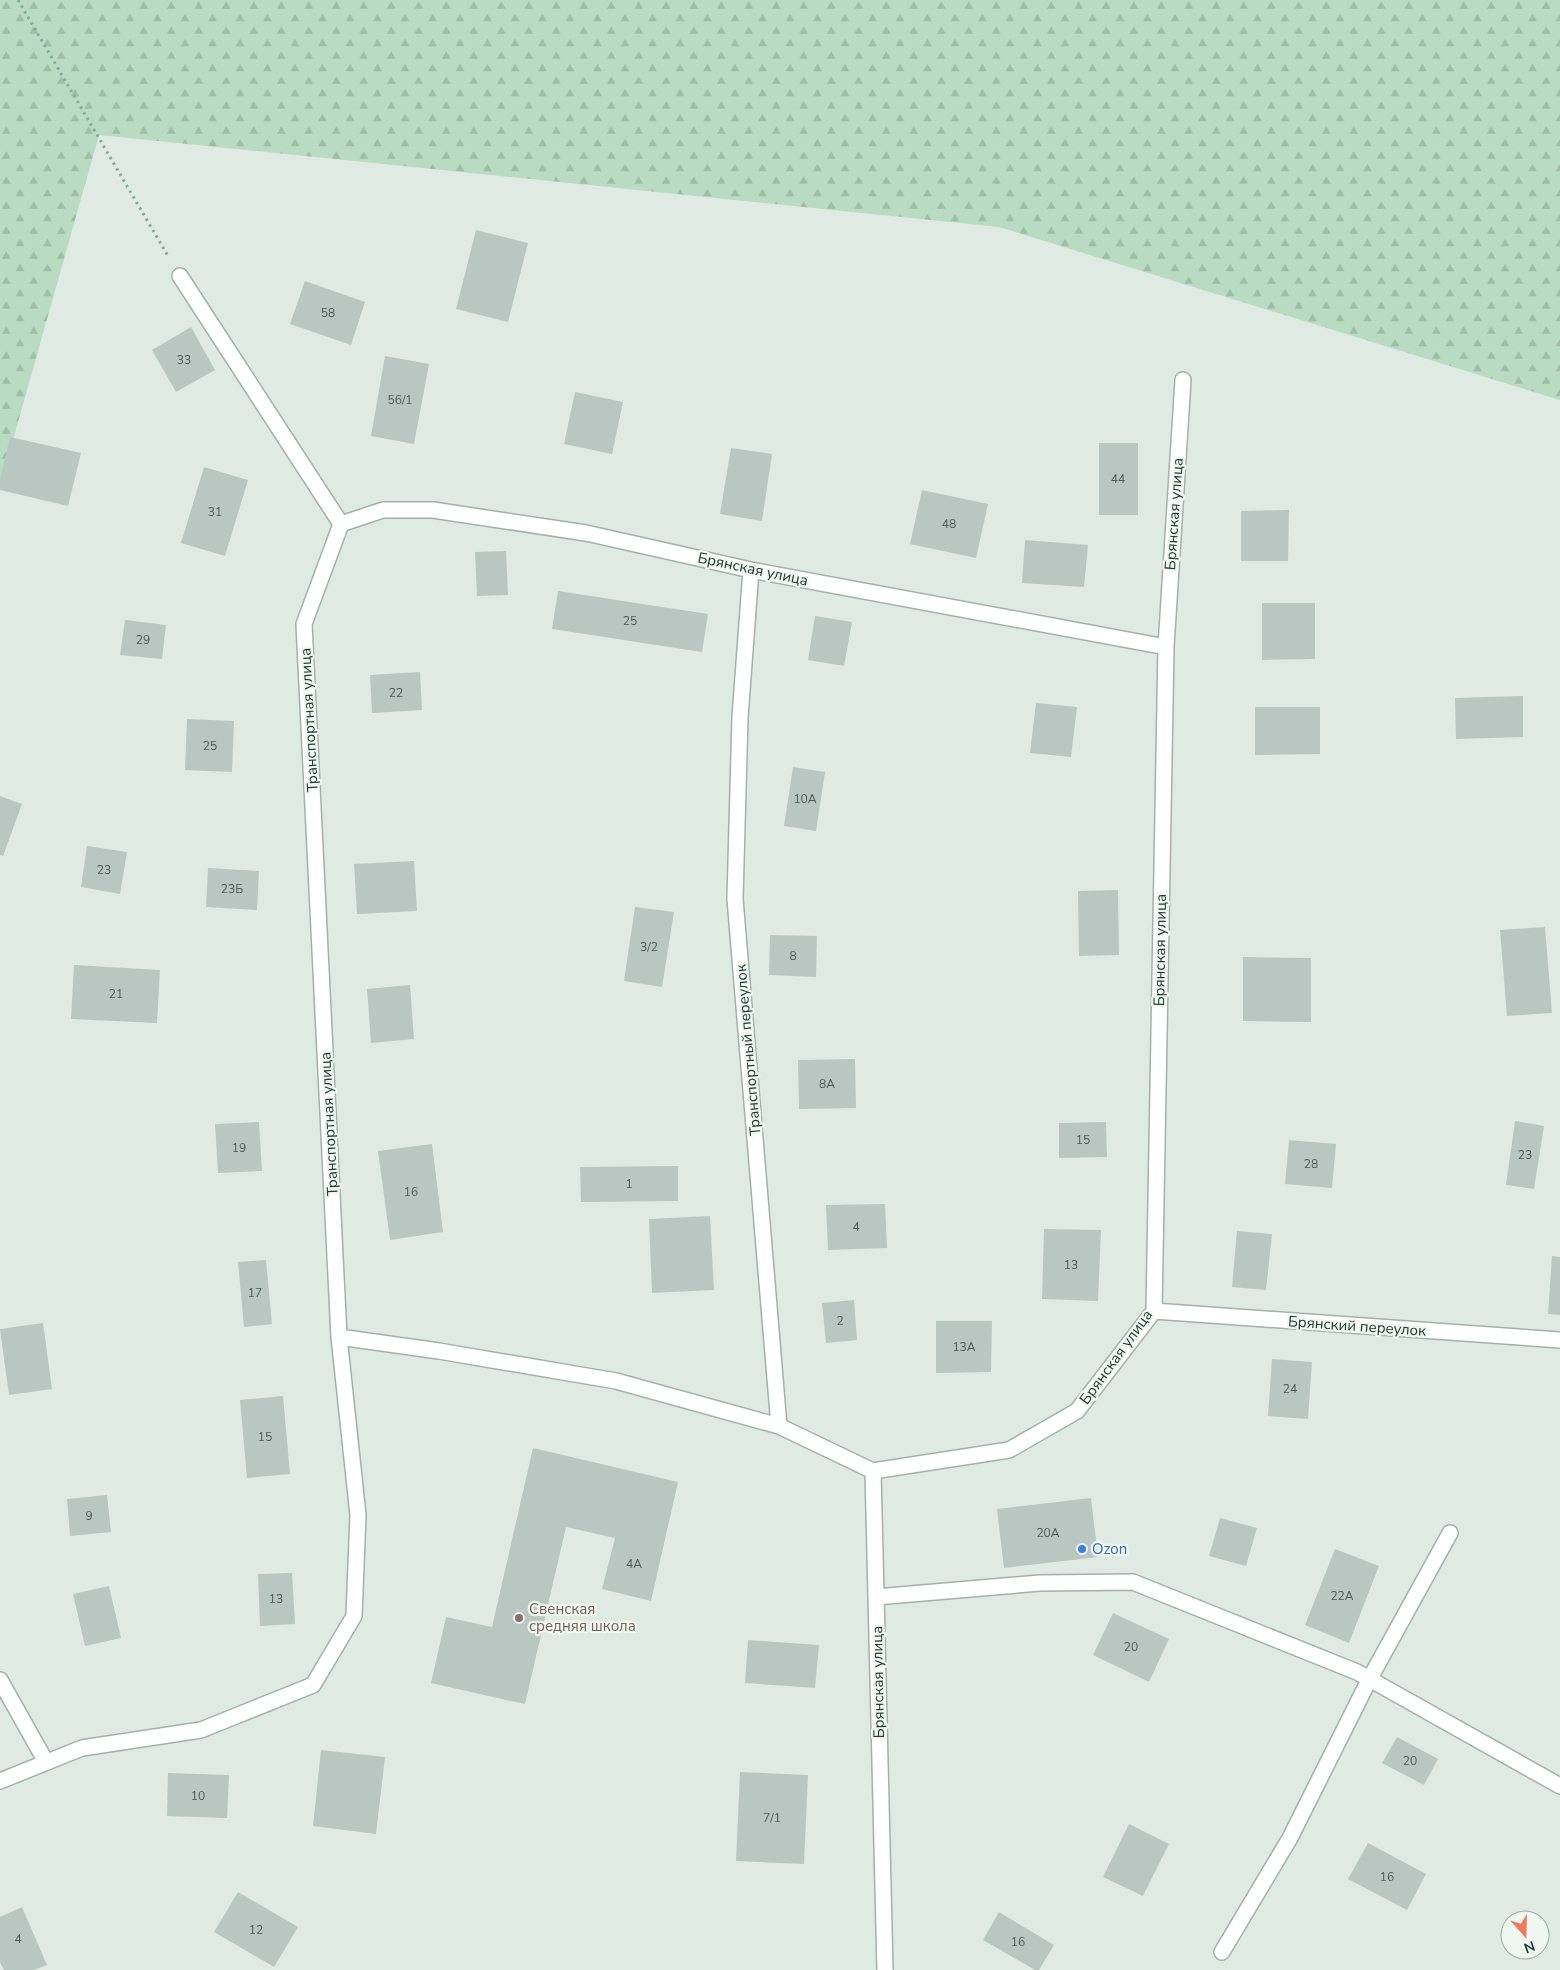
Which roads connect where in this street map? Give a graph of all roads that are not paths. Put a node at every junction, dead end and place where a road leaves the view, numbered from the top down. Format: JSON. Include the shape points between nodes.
{"nodes":[{"id":1,"x":180,"y":276,"type":"road end"},
{"id":2,"x":1183,"y":380,"type":"dead end"},
{"id":3,"x":341,"y":524,"type":"junction"},
{"id":4,"x":751,"y":570,"type":"junction"},
{"id":5,"x":1166,"y":648,"type":"junction"},
{"id":6,"x":1154,"y":1311,"type":"junction"},
{"id":7,"x":340,"y":1337,"type":"junction"},
{"id":8,"x":1560,"y":1340,"type":"edge"},
{"id":9,"x":779,"y":1426,"type":"junction"},
{"id":10,"x":873,"y":1471,"type":"junction"},
{"id":11,"x":1450,"y":1533,"type":"dead end"},
{"id":12,"x":876,"y":1596,"type":"junction"},
{"id":13,"x":0,"y":1680,"type":"edge"},
{"id":14,"x":1369,"y":1680,"type":"junction"},
{"id":15,"x":46,"y":1762,"type":"junction"},
{"id":16,"x":0,"y":1781,"type":"edge"},
{"id":17,"x":1560,"y":1786,"type":"edge"},
{"id":18,"x":1222,"y":1952,"type":"dead end"},
{"id":19,"x":885,"y":1970,"type":"edge"}],
"edges":[{"from":1,"to":3,"type":"street"},
{"from":2,"to":5,"type":"street","name":"Брянская улица"},
{"from":3,"to":4,"type":"street","name":"Брянская улица","via":[[383,510],[433,510],[586,533]]},
{"from":3,"to":7,"type":"street","name":"Транспортная улица","via":[[304,624]]},
{"from":4,"to":5,"type":"street","name":"Брянская улица"},
{"from":4,"to":9,"type":"street","name":"Транспортный переулок","via":[[740,718],[735,899]]},
{"from":5,"to":6,"type":"street","name":"Брянская улица"},
{"from":6,"to":8,"type":"street","name":"Брянский переулок"},
{"from":6,"to":10,"type":"street","name":"Брянская улица","via":[[1077,1411],[1008,1450]]},
{"from":7,"to":9,"type":"street","via":[[616,1381]]},
{"from":7,"to":15,"type":"street","name":"Транспортная улица","via":[[358,1515],[354,1616],[313,1685],[201,1730],[82,1748]]},
{"from":9,"to":10,"type":"street"},
{"from":10,"to":12,"type":"street","name":"Брянская улица"},
{"from":11,"to":14,"type":"street"},
{"from":12,"to":14,"type":"street","via":[[1040,1584],[1133,1582]]},
{"from":12,"to":19,"type":"street","name":"Брянская улица"},
{"from":13,"to":15,"type":"street"},
{"from":14,"to":17,"type":"street"},
{"from":14,"to":18,"type":"street","via":[[1290,1838]]},
{"from":15,"to":16,"type":"street","name":"Транспортная улица"}]}
